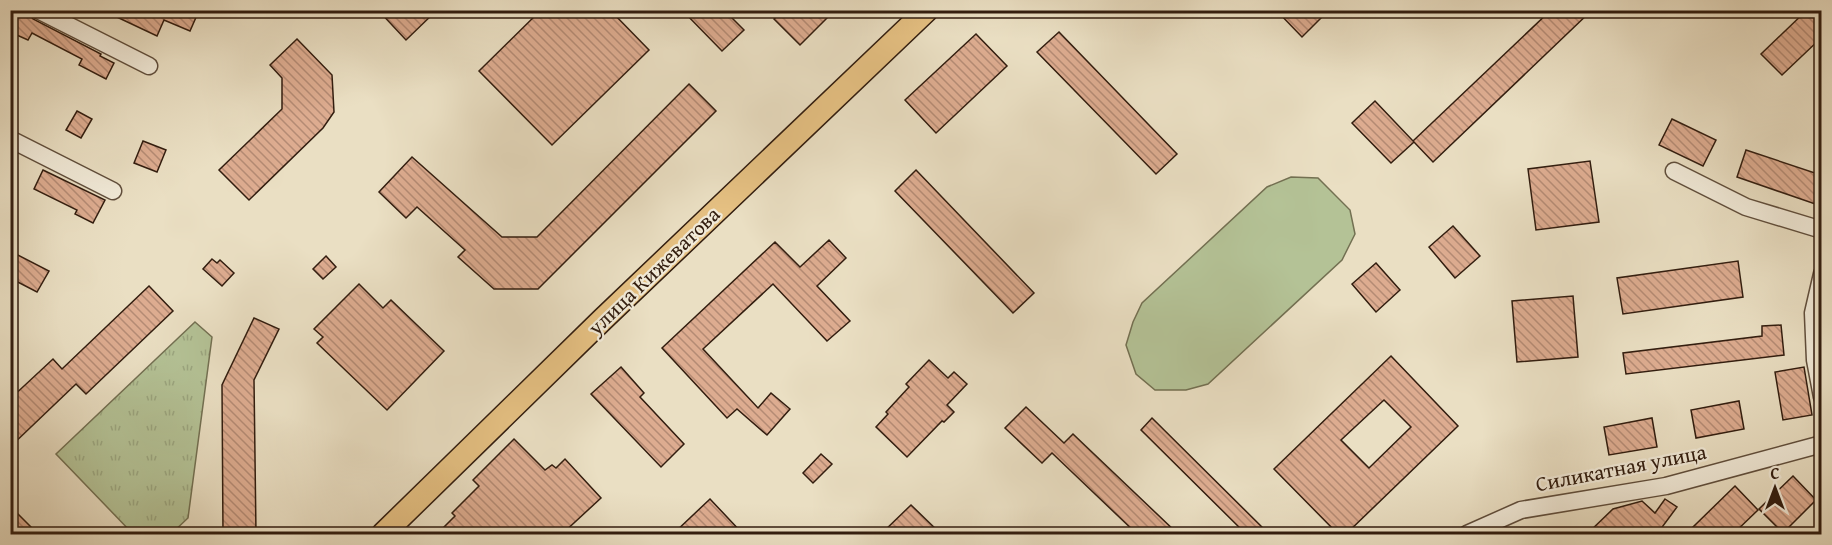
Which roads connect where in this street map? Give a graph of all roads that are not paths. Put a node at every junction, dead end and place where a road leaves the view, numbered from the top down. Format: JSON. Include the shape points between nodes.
{"nodes":[{"id":1,"x":38,"y":10,"type":"edge"},
{"id":2,"x":927,"y":10,"type":"edge"},
{"id":3,"x":149,"y":66,"type":"dead end"},
{"id":4,"x":10,"y":140,"type":"edge"},
{"id":5,"x":1674,"y":171,"type":"dead end"},
{"id":6,"x":113,"y":191,"type":"dead end"},
{"id":7,"x":1821,"y":230,"type":"edge"},
{"id":8,"x":1821,"y":274,"type":"edge"},
{"id":9,"x":1821,"y":397,"type":"edge"},
{"id":10,"x":1821,"y":444,"type":"edge"},
{"id":11,"x":382,"y":534,"type":"edge"},
{"id":12,"x":1467,"y":534,"type":"edge"}],
"edges":[{"from":1,"to":3,"type":"street"},
{"from":2,"to":11,"type":"main road","name":"улица Кижеватова"},
{"from":4,"to":6,"type":"street"},
{"from":5,"to":7,"type":"street","via":[[1746,207]]},
{"from":8,"to":9,"type":"street","via":[[1813,313]]},
{"from":10,"to":12,"type":"street","name":"Силикатная улица","via":[[1666,486],[1521,510]]}]}
